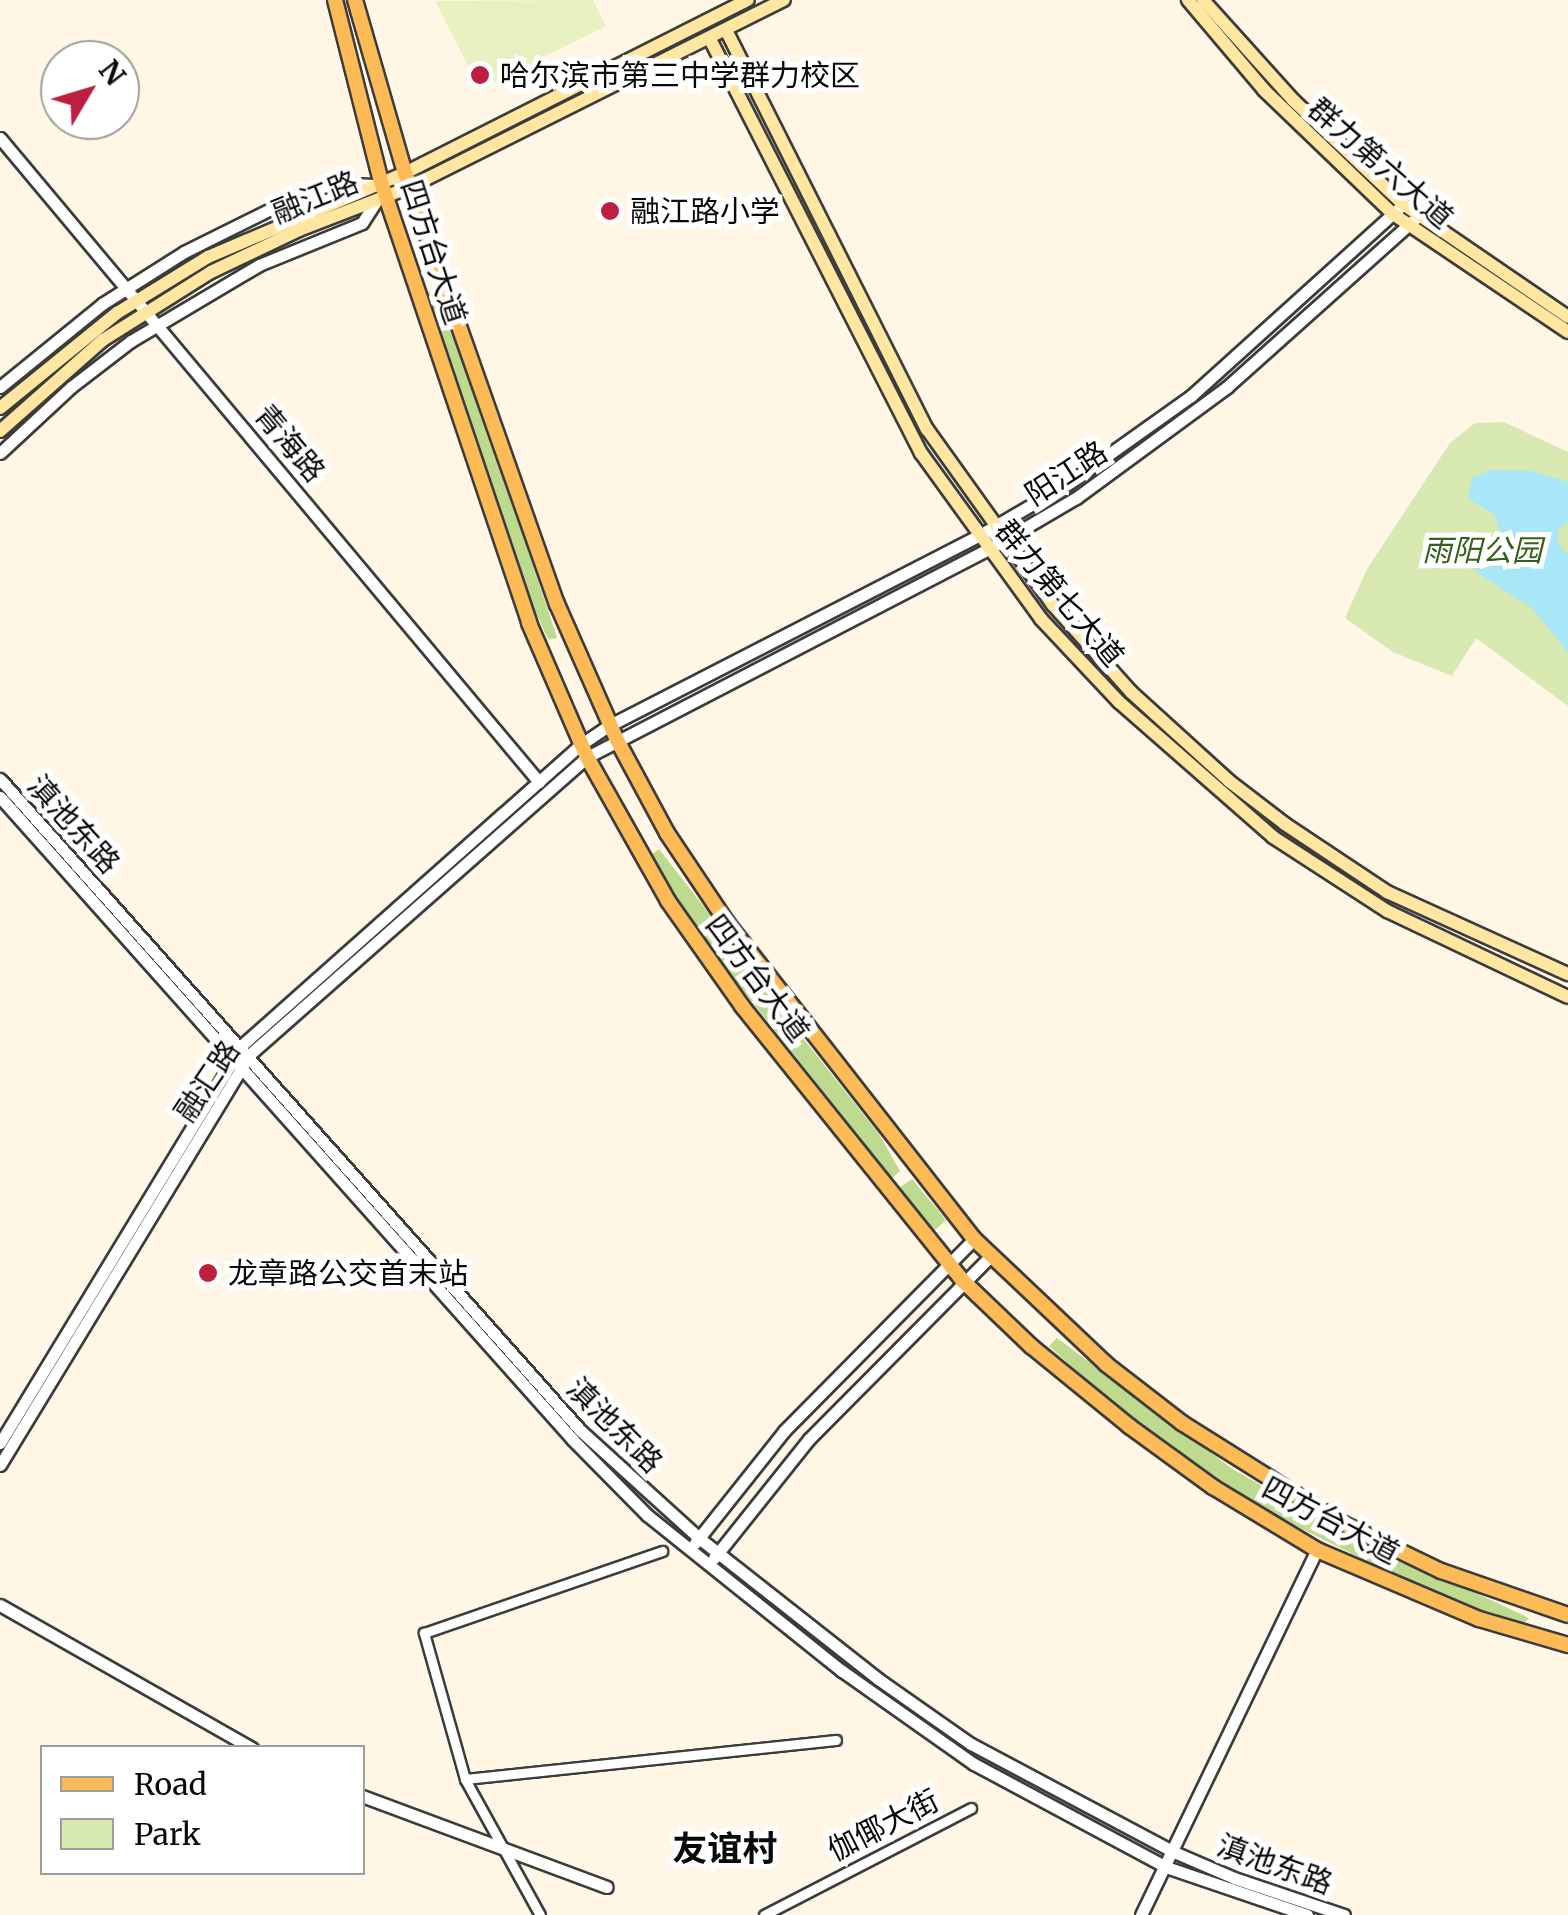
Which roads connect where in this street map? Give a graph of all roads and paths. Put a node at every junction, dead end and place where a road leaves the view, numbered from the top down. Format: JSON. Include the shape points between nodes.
{"nodes":[{"id":1,"x":336,"y":0,"type":"edge"},
{"id":2,"x":355,"y":0,"type":"edge"},
{"id":3,"x":748,"y":0,"type":"edge"},
{"id":4,"x":784,"y":0,"type":"edge"},
{"id":5,"x":1188,"y":0,"type":"edge"},
{"id":6,"x":1203,"y":0,"type":"edge"},
{"id":7,"x":726,"y":30,"type":"junction"},
{"id":8,"x":710,"y":39,"type":"junction"},
{"id":9,"x":0,"y":138,"type":"edge"},
{"id":10,"x":407,"y":180,"type":"junction"},
{"id":11,"x":379,"y":191,"type":"junction"},
{"id":12,"x":1398,"y":209,"type":"junction"},
{"id":13,"x":1412,"y":221,"type":"junction"},
{"id":14,"x":199,"y":243,"type":"junction"},
{"id":15,"x":228,"y":247,"type":"junction"},
{"id":16,"x":192,"y":283,"type":"junction"},
{"id":17,"x":128,"y":286,"type":"junction"},
{"id":18,"x":142,"y":304,"type":"junction"},
{"id":19,"x":171,"y":314,"type":"junction"},
{"id":20,"x":1568,"y":317,"type":"edge"},
{"id":21,"x":158,"y":323,"type":"junction"},
{"id":22,"x":1568,"y":332,"type":"edge"},
{"id":23,"x":0,"y":387,"type":"edge"},
{"id":24,"x":0,"y":408,"type":"edge"},
{"id":25,"x":0,"y":431,"type":"edge"},
{"id":26,"x":0,"y":453,"type":"edge"},
{"id":27,"x":995,"y":526,"type":"junction"},
{"id":28,"x":978,"y":536,"type":"junction"},
{"id":29,"x":1004,"y":540,"type":"junction"},
{"id":30,"x":989,"y":549,"type":"junction"},
{"id":31,"x":610,"y":725,"type":"junction"},
{"id":32,"x":616,"y":740,"type":"junction"},
{"id":33,"x":584,"y":751,"type":"junction"},
{"id":34,"x":0,"y":779,"type":"edge"},
{"id":35,"x":538,"y":782,"type":"junction"},
{"id":36,"x":0,"y":797,"type":"edge"},
{"id":37,"x":1568,"y":974,"type":"edge"},
{"id":38,"x":1568,"y":996,"type":"edge"},
{"id":39,"x":245,"y":1051,"type":"junction"},
{"id":40,"x":238,"y":1063,"type":"junction"},
{"id":41,"x":974,"y":1239,"type":"junction"},
{"id":42,"x":990,"y":1256,"type":"junction"},
{"id":43,"x":948,"y":1264,"type":"junction"},
{"id":44,"x":964,"y":1282,"type":"junction"},
{"id":45,"x":0,"y":1443,"type":"edge"},
{"id":46,"x":0,"y":1464,"type":"edge"},
{"id":47,"x":699,"y":1538,"type":"junction"},
{"id":48,"x":1317,"y":1550,"type":"junction"},
{"id":49,"x":662,"y":1551,"type":"dead end"},
{"id":50,"x":690,"y":1551,"type":"junction"},
{"id":51,"x":718,"y":1553,"type":"junction"},
{"id":52,"x":709,"y":1566,"type":"junction"},
{"id":53,"x":0,"y":1606,"type":"edge"},
{"id":54,"x":1568,"y":1614,"type":"edge"},
{"id":55,"x":1568,"y":1645,"type":"edge"},
{"id":56,"x":836,"y":1740,"type":"dead end"},
{"id":57,"x":247,"y":1745,"type":"edge"},
{"id":58,"x":465,"y":1779,"type":"junction"},
{"id":59,"x":365,"y":1797,"type":"edge"},
{"id":60,"x":971,"y":1808,"type":"dead end"},
{"id":61,"x":1174,"y":1852,"type":"junction"},
{"id":62,"x":1166,"y":1867,"type":"junction"},
{"id":63,"x":607,"y":1887,"type":"dead end"},
{"id":64,"x":540,"y":1915,"type":"edge"},
{"id":65,"x":764,"y":1915,"type":"edge"},
{"id":66,"x":1140,"y":1915,"type":"edge"},
{"id":67,"x":1307,"y":1915,"type":"edge"},
{"id":68,"x":1344,"y":1915,"type":"edge"}],
"edges":[{"from":1,"to":11,"type":"main road","name":"四方台大道"},
{"from":2,"to":10,"type":"main road","name":"四方台大道"},
{"from":3,"to":10,"type":"main road","name":"融江路"},
{"from":4,"to":7,"type":"main road","name":"融江路"},
{"from":5,"to":12,"type":"main road","name":"群力第六大道","via":[[1264,90]]},
{"from":6,"to":12,"type":"main road","name":"群力第六大道"},
{"from":7,"to":8,"type":"main road","name":"融江路"},
{"from":7,"to":27,"type":"main road","name":"群力第七大道","via":[[927,430]]},
{"from":8,"to":10,"type":"main road","name":"融江路"},
{"from":8,"to":28,"type":"main road","name":"群力第七大道","via":[[922,453]]},
{"from":9,"to":17,"type":"street","name":"青海路"},
{"from":10,"to":11,"type":"main road","name":"融江路"},
{"from":10,"to":31,"type":"main road","name":"四方台大道","via":[[557,604]]},
{"from":11,"to":14,"type":"street","via":[[335,183]]},
{"from":11,"to":15,"type":"main road","name":"融江路"},
{"from":11,"to":16,"type":"main road","name":"融江路"},
{"from":11,"to":19,"type":"street","via":[[362,222],[259,265]]},
{"from":11,"to":33,"type":"main road","name":"四方台大道","via":[[514,582]]},
{"from":12,"to":13,"type":"main road","name":"群力第六大道"},
{"from":12,"to":27,"type":"street","name":"阳江路","via":[[1178,406]]},
{"from":13,"to":20,"type":"main road","name":"群力第六大道"},
{"from":13,"to":22,"type":"main road","name":"群力第六大道"},
{"from":13,"to":29,"type":"street","name":"阳江路","via":[[1174,430]]},
{"from":14,"to":15,"type":"street"},
{"from":14,"to":17,"type":"street"},
{"from":15,"to":18,"type":"main road","name":"融江路"},
{"from":16,"to":18,"type":"main road","name":"融江路"},
{"from":16,"to":19,"type":"street"},
{"from":17,"to":18,"type":"street","name":"青海路"},
{"from":17,"to":23,"type":"street"},
{"from":18,"to":21,"type":"street","name":"青海路"},
{"from":18,"to":24,"type":"main road","name":"融江路","via":[[56,358]]},
{"from":18,"to":25,"type":"main road","name":"融江路"},
{"from":19,"to":21,"type":"street"},
{"from":21,"to":26,"type":"street","via":[[72,386]]},
{"from":21,"to":35,"type":"street","name":"青海路"},
{"from":27,"to":28,"type":"street","name":"阳江路"},
{"from":27,"to":29,"type":"main road","name":"群力第七大道"},
{"from":28,"to":30,"type":"main road","name":"群力第七大道"},
{"from":28,"to":31,"type":"street","name":"阳江路"},
{"from":29,"to":30,"type":"street","name":"阳江路"},
{"from":29,"to":37,"type":"main road","name":"群力第七大道","via":[[1131,692],[1228,781],[1387,892]]},
{"from":30,"to":32,"type":"street","name":"阳江路"},
{"from":30,"to":38,"type":"main road","name":"群力第七大道","via":[[1041,619],[1119,702],[1273,836],[1387,911]]},
{"from":31,"to":32,"type":"main road","name":"四方台大道"},
{"from":31,"to":33,"type":"street","name":"阳江路"},
{"from":32,"to":33,"type":"street","name":"阳江路"},
{"from":32,"to":41,"type":"main road","name":"四方台大道","via":[[728,924]]},
{"from":33,"to":35,"type":"street","name":"融汇路"},
{"from":33,"to":39,"type":"street","name":"融汇路"},
{"from":33,"to":43,"type":"main road","name":"四方台大道","via":[[699,948]]},
{"from":34,"to":39,"type":"street","name":"滇池东路"},
{"from":35,"to":39,"type":"street","name":"融汇路"},
{"from":36,"to":40,"type":"street","name":"滇池东路"},
{"from":39,"to":40,"type":"street","name":"融汇路"},
{"from":39,"to":47,"type":"street","name":"滇池东路","via":[[580,1430]]},
{"from":40,"to":45,"type":"street","name":"融汇路"},
{"from":40,"to":46,"type":"street","name":"融汇路"},
{"from":40,"to":50,"type":"street","name":"滇池东路","via":[[573,1440]]},
{"from":41,"to":42,"type":"main road","name":"四方台大道"},
{"from":41,"to":43,"type":"street"},
{"from":42,"to":44,"type":"street"},
{"from":42,"to":54,"type":"main road","name":"四方台大道","via":[[1106,1364],[1261,1476],[1441,1572]]},
{"from":43,"to":44,"type":"main road","name":"四方台大道"},
{"from":43,"to":47,"type":"street","via":[[784,1431]]},
{"from":44,"to":48,"type":"main road","name":"四方台大道","via":[[1129,1426]]},
{"from":44,"to":51,"type":"street","via":[[809,1439]]},
{"from":47,"to":50,"type":"street"},
{"from":47,"to":51,"type":"street","name":"滇池东路"},
{"from":48,"to":55,"type":"main road","name":"四方台大道","via":[[1479,1619]]},
{"from":48,"to":61,"type":"street"},
{"from":49,"to":58,"type":"street","via":[[424,1633]]},
{"from":50,"to":52,"type":"street","name":"滇池东路"},
{"from":51,"to":52,"type":"street"},
{"from":51,"to":61,"type":"street","name":"滇池东路","via":[[971,1744]]},
{"from":52,"to":62,"type":"street","name":"滇池东路","via":[[888,1707],[974,1764]]},
{"from":53,"to":57,"type":"street"},
{"from":56,"to":58,"type":"street"},
{"from":58,"to":64,"type":"street"},
{"from":59,"to":63,"type":"street"},
{"from":60,"to":65,"type":"street","name":"伽倻大街"},
{"from":61,"to":62,"type":"street"},
{"from":61,"to":68,"type":"street","name":"滇池东路"},
{"from":62,"to":66,"type":"street"},
{"from":62,"to":67,"type":"street","name":"滇池东路"}]}
